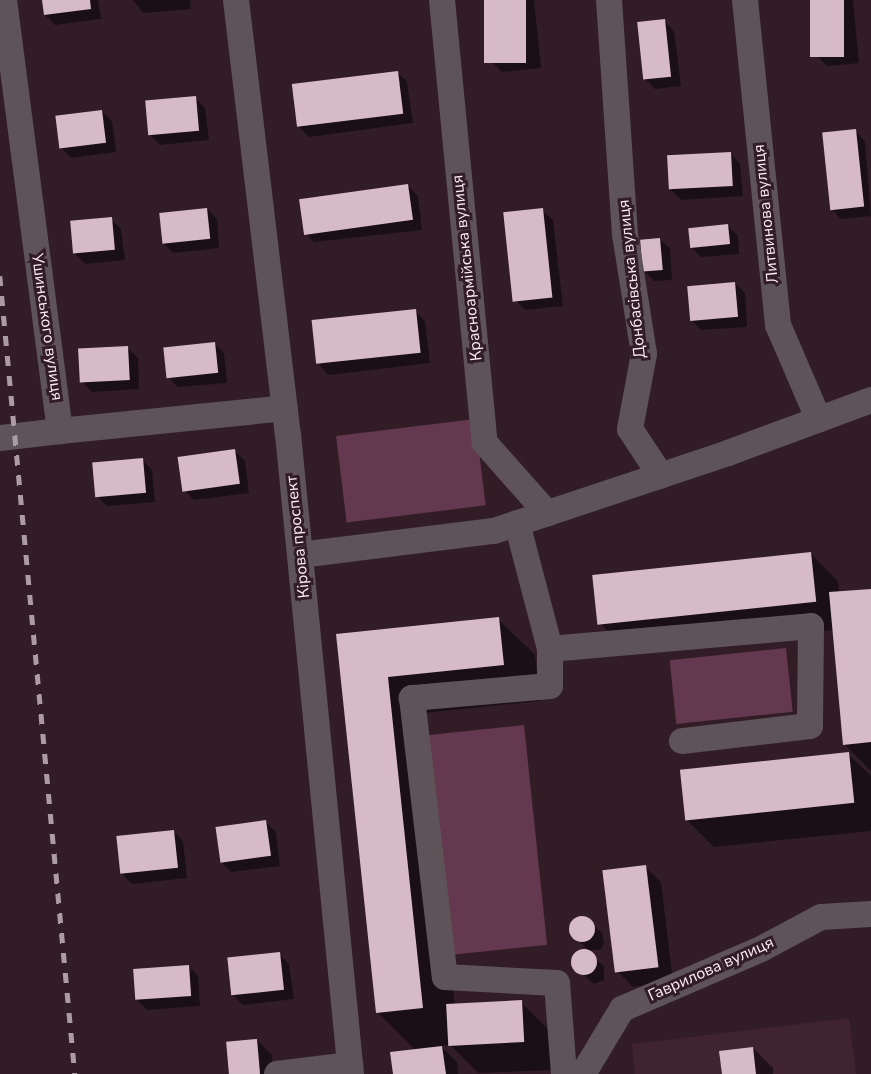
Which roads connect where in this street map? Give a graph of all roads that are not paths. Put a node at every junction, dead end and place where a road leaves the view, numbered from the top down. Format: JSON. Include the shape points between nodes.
{"nodes":[{"id":1,"x":4,"y":0,"type":"edge"},
{"id":2,"x":236,"y":0,"type":"edge"},
{"id":3,"x":442,"y":0,"type":"edge"},
{"id":4,"x":609,"y":0,"type":"edge"},
{"id":5,"x":745,"y":0,"type":"edge"},
{"id":6,"x":871,"y":400,"type":"edge"},
{"id":7,"x":285,"y":408,"type":"junction"},
{"id":8,"x":819,"y":420,"type":"junction"},
{"id":9,"x":60,"y":431,"type":"junction"},
{"id":10,"x":0,"y":438,"type":"edge"},
{"id":11,"x":661,"y":476,"type":"junction"},
{"id":12,"x":547,"y":513,"type":"junction"},
{"id":13,"x":517,"y":524,"type":"junction"},
{"id":14,"x":300,"y":555,"type":"junction"},
{"id":15,"x":550,"y":649,"type":"junction"},
{"id":16,"x":682,"y":741,"type":"dead end"},
{"id":17,"x":871,"y":914,"type":"edge"},
{"id":18,"x":350,"y":1069,"type":"edge"},
{"id":19,"x":277,"y":1074,"type":"edge"},
{"id":20,"x":564,"y":1074,"type":"edge"},
{"id":21,"x":583,"y":1074,"type":"edge"}],
"edges":[{"from":1,"to":9,"type":"street","name":"Ушинського вулиця"},
{"from":2,"to":7,"type":"street","name":"Кірова проспект"},
{"from":3,"to":12,"type":"street","name":"Красноармійська вулиця","via":[[485,443]]},
{"from":4,"to":11,"type":"street","name":"Донбасівська вулиця","via":[[625,234],[644,354],[630,429]]},
{"from":5,"to":8,"type":"street","name":"Литвинова вулиця","via":[[778,325]]},
{"from":6,"to":8,"type":"street"},
{"from":7,"to":9,"type":"street"},
{"from":7,"to":14,"type":"street","name":"Кірова проспект"},
{"from":8,"to":11,"type":"street"},
{"from":9,"to":10,"type":"street"},
{"from":11,"to":12,"type":"street"},
{"from":12,"to":13,"type":"street"},
{"from":13,"to":14,"type":"street","via":[[494,531]]},
{"from":13,"to":15,"type":"street"},
{"from":14,"to":18,"type":"street","name":"Кірова проспект"},
{"from":15,"to":16,"type":"street","via":[[811,626],[810,726]]},
{"from":15,"to":20,"type":"street","via":[[550,686],[412,698],[445,977],[557,983]]},
{"from":17,"to":21,"type":"street","name":"Гаврилова вулиця","via":[[821,917],[761,949],[622,1009]]},
{"from":18,"to":19,"type":"street"}]}
